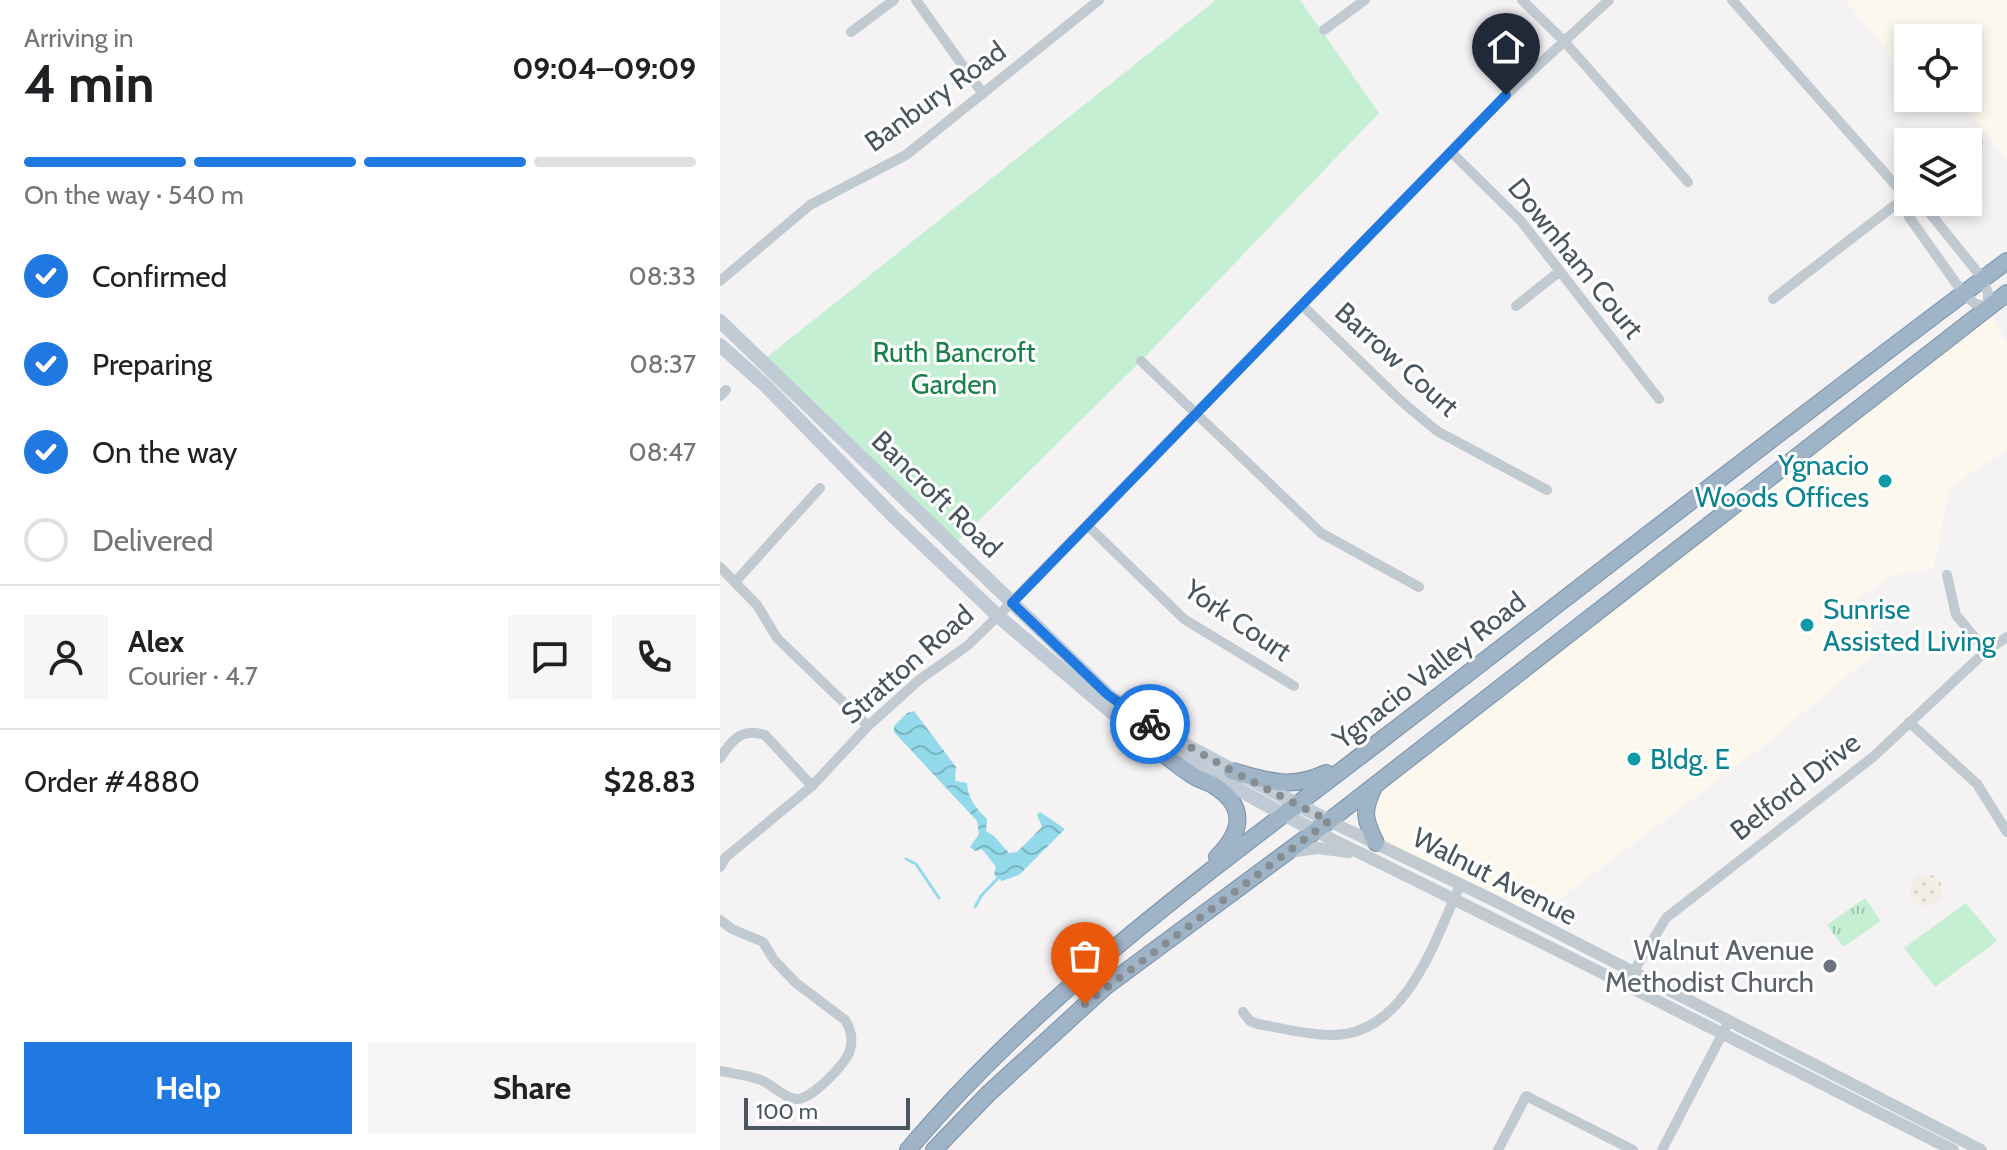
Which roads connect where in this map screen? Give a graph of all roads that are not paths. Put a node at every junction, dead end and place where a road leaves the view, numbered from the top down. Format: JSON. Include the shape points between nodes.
{"nodes":[{"id":1,"x":894,"y":0,"type":"edge"},
{"id":2,"x":916,"y":0,"type":"edge"},
{"id":3,"x":1098,"y":0,"type":"edge"},
{"id":4,"x":1365,"y":0,"type":"edge"},
{"id":5,"x":1522,"y":0,"type":"edge"},
{"id":6,"x":1609,"y":0,"type":"edge"},
{"id":7,"x":1732,"y":0,"type":"edge"},
{"id":8,"x":1324,"y":30,"type":"dead end"},
{"id":9,"x":851,"y":32,"type":"dead end"},
{"id":10,"x":1563,"y":40,"type":"junction"},
{"id":11,"x":983,"y":94,"type":"junction"},
{"id":12,"x":1451,"y":152,"type":"junction"},
{"id":13,"x":1894,"y":181,"type":"edge"},
{"id":14,"x":1688,"y":182,"type":"dead end"},
{"id":15,"x":1894,"y":206,"type":"edge"},
{"id":16,"x":1909,"y":216,"type":"edge"},
{"id":17,"x":1932,"y":216,"type":"edge"},
{"id":18,"x":1964,"y":256,"type":"junction"},
{"id":19,"x":2007,"y":261,"type":"edge"},
{"id":20,"x":1946,"y":269,"type":"junction"},
{"id":21,"x":1560,"y":271,"type":"junction"},
{"id":22,"x":1983,"y":279,"type":"junction"},
{"id":23,"x":720,"y":281,"type":"edge"},
{"id":24,"x":1963,"y":293,"type":"junction"},
{"id":25,"x":2007,"y":293,"type":"edge"},
{"id":26,"x":1773,"y":299,"type":"dead end"},
{"id":27,"x":1303,"y":306,"type":"junction"},
{"id":28,"x":1516,"y":306,"type":"dead end"},
{"id":29,"x":1988,"y":308,"type":"junction"},
{"id":30,"x":720,"y":321,"type":"edge"},
{"id":31,"x":720,"y":345,"type":"edge"},
{"id":32,"x":1141,"y":361,"type":"dead end"},
{"id":33,"x":1659,"y":399,"type":"dead end"},
{"id":34,"x":1195,"y":414,"type":"junction"},
{"id":35,"x":820,"y":488,"type":"dead end"},
{"id":36,"x":1547,"y":490,"type":"dead end"},
{"id":37,"x":1087,"y":525,"type":"junction"},
{"id":38,"x":720,"y":567,"type":"edge"},
{"id":39,"x":1947,"y":575,"type":"dead end"},
{"id":40,"x":735,"y":582,"type":"junction"},
{"id":41,"x":1419,"y":587,"type":"dead end"},
{"id":42,"x":1012,"y":603,"type":"junction"},
{"id":43,"x":998,"y":616,"type":"junction"},
{"id":44,"x":2007,"y":637,"type":"edge"},
{"id":45,"x":1986,"y":651,"type":"junction"},
{"id":46,"x":1294,"y":686,"type":"dead end"},
{"id":47,"x":1909,"y":722,"type":"junction"},
{"id":48,"x":868,"y":726,"type":"junction"},
{"id":49,"x":1139,"y":735,"type":"junction"},
{"id":50,"x":1379,"y":742,"type":"junction"},
{"id":51,"x":720,"y":758,"type":"edge"},
{"id":52,"x":1232,"y":771,"type":"junction"},
{"id":53,"x":1377,"y":783,"type":"junction"},
{"id":54,"x":812,"y":786,"type":"junction"},
{"id":55,"x":1290,"y":809,"type":"junction"},
{"id":56,"x":1322,"y":826,"type":"junction"},
{"id":57,"x":2007,"y":832,"type":"edge"},
{"id":58,"x":1376,"y":843,"type":"junction"},
{"id":59,"x":1285,"y":853,"type":"junction"},
{"id":60,"x":1362,"y":854,"type":"junction"},
{"id":61,"x":720,"y":867,"type":"edge"},
{"id":62,"x":1460,"y":885,"type":"junction"},
{"id":63,"x":1453,"y":900,"type":"junction"},
{"id":64,"x":1173,"y":901,"type":"junction"},
{"id":65,"x":720,"y":920,"type":"edge"},
{"id":66,"x":1633,"y":972,"type":"junction"},
{"id":67,"x":1626,"y":984,"type":"junction"},
{"id":68,"x":1243,"y":1012,"type":"dead end"},
{"id":69,"x":1729,"y":1021,"type":"junction"},
{"id":70,"x":1722,"y":1035,"type":"junction"},
{"id":71,"x":720,"y":1071,"type":"edge"},
{"id":72,"x":908,"y":1150,"type":"edge"},
{"id":73,"x":934,"y":1150,"type":"edge"},
{"id":74,"x":1498,"y":1150,"type":"edge"},
{"id":75,"x":1633,"y":1150,"type":"edge"},
{"id":76,"x":1662,"y":1150,"type":"edge"},
{"id":77,"x":1953,"y":1150,"type":"edge"},
{"id":78,"x":1981,"y":1150,"type":"edge"}],
"edges":[{"from":1,"to":9,"type":"street"},
{"from":2,"to":11,"type":"street"},
{"from":3,"to":11,"type":"street","name":"Banbury Road"},
{"from":4,"to":8,"type":"street"},
{"from":5,"to":10,"type":"street"},
{"from":6,"to":10,"type":"street","name":"Stratton Road"},
{"from":7,"to":13,"type":"street"},
{"from":10,"to":12,"type":"street","name":"Stratton Road"},
{"from":10,"to":14,"type":"street"},
{"from":11,"to":23,"type":"street","name":"Banbury Road","via":[[906,155],[810,205]]},
{"from":12,"to":21,"type":"street","name":"Downham Court","via":[[1521,221]]},
{"from":12,"to":27,"type":"street","name":"Stratton Road"},
{"from":15,"to":26,"type":"street"},
{"from":16,"to":20,"type":"street"},
{"from":17,"to":18,"type":"street"},
{"from":18,"to":20,"type":"street","via":[[1960,269]]},
{"from":18,"to":22,"type":"street"},
{"from":19,"to":22,"type":"highway","name":"Ygnacio Valley Road"},
{"from":20,"to":24,"type":"street"},
{"from":21,"to":28,"type":"street"},
{"from":21,"to":33,"type":"street","name":"Downham Court"},
{"from":22,"to":24,"type":"highway","name":"Ygnacio Valley Road"},
{"from":22,"to":29,"type":"street"},
{"from":24,"to":29,"type":"street"},
{"from":24,"to":50,"type":"highway","name":"Ygnacio Valley Road"},
{"from":25,"to":29,"type":"highway","name":"Ygnacio Valley Road"},
{"from":27,"to":34,"type":"street","name":"Stratton Road"},
{"from":27,"to":36,"type":"street","name":"Barrow Court","via":[[1437,431]]},
{"from":29,"to":53,"type":"highway","name":"Ygnacio Valley Road"},
{"from":30,"to":42,"type":"main road","name":"Bancroft Road"},
{"from":31,"to":43,"type":"main road","name":"Bancroft Road"},
{"from":32,"to":34,"type":"street"},
{"from":34,"to":37,"type":"street","name":"Stratton Road"},
{"from":34,"to":41,"type":"street","via":[[1321,533]]},
{"from":35,"to":40,"type":"street"},
{"from":37,"to":42,"type":"street","name":"Stratton Road"},
{"from":37,"to":46,"type":"street","name":"York Court","via":[[1184,619]]},
{"from":38,"to":40,"type":"street"},
{"from":39,"to":45,"type":"street","via":[[1956,615]]},
{"from":40,"to":48,"type":"street","via":[[777,638]]},
{"from":42,"to":43,"type":"street","name":"Stratton Road"},
{"from":42,"to":52,"type":"main road","name":"Bancroft Road","via":[[1108,695],[1157,730]]},
{"from":43,"to":48,"type":"street","name":"Stratton Road"},
{"from":43,"to":49,"type":"main road","name":"Bancroft Road"},
{"from":44,"to":45,"type":"street","name":"Belford Drive"},
{"from":45,"to":47,"type":"street","name":"Belford Drive"},
{"from":47,"to":57,"type":"street","via":[[1977,784]]},
{"from":47,"to":66,"type":"street","name":"Belford Drive","via":[[1873,757],[1666,918]]},
{"from":48,"to":54,"type":"street","name":"Stratton Road"},
{"from":49,"to":55,"type":"main road","name":"Bancroft Road","via":[[1224,784]]},
{"from":49,"to":64,"type":"highway","via":[[1236,807],[1237,825],[1229,845]]},
{"from":50,"to":52,"type":"highway","via":[[1305,783],[1273,782]]},
{"from":50,"to":55,"type":"highway","name":"Ygnacio Valley Road"},
{"from":51,"to":54,"type":"street","via":[[733,739],[759,733]]},
{"from":52,"to":55,"type":"main road","name":"Bancroft Road"},
{"from":53,"to":56,"type":"highway","name":"Ygnacio Valley Road"},
{"from":53,"to":58,"type":"highway","via":[[1367,801],[1365,821]]},
{"from":54,"to":61,"type":"street","name":"Stratton Road"},
{"from":55,"to":56,"type":"main road","name":"Bancroft Road"},
{"from":55,"to":64,"type":"highway","name":"Ygnacio Valley Road"},
{"from":56,"to":58,"type":"street","name":"Walnut Avenue"},
{"from":56,"to":59,"type":"highway","name":"Ygnacio Valley Road"},
{"from":56,"to":60,"type":"street","name":"Walnut Avenue"},
{"from":58,"to":62,"type":"street","name":"Walnut Avenue"},
{"from":59,"to":60,"type":"street","via":[[1318,848]]},
{"from":59,"to":73,"type":"highway","name":"Ygnacio Valley Road","via":[[1105,987]]},
{"from":60,"to":63,"type":"street","name":"Walnut Avenue"},
{"from":62,"to":63,"type":"street"},
{"from":62,"to":66,"type":"street","name":"Walnut Avenue"},
{"from":63,"to":67,"type":"street","name":"Walnut Avenue"},
{"from":63,"to":68,"type":"street","via":[[1409,992],[1374,1022],[1332,1036],[1258,1024]]},
{"from":64,"to":72,"type":"highway","name":"Ygnacio Valley Road","via":[[1006,1047]]},
{"from":65,"to":71,"type":"street","via":[[763,942],[796,983],[845,1020],[851,1040],[846,1059],[805,1098],[793,1099],[768,1083]]},
{"from":66,"to":67,"type":"street","name":"Belford Drive"},
{"from":66,"to":69,"type":"street","name":"Walnut Avenue"},
{"from":67,"to":70,"type":"street","name":"Walnut Avenue"},
{"from":69,"to":70,"type":"street"},
{"from":69,"to":78,"type":"street","name":"Walnut Avenue"},
{"from":70,"to":76,"type":"street"},
{"from":70,"to":77,"type":"street","name":"Walnut Avenue"},
{"from":74,"to":75,"type":"street","via":[[1526,1096]]}]}
